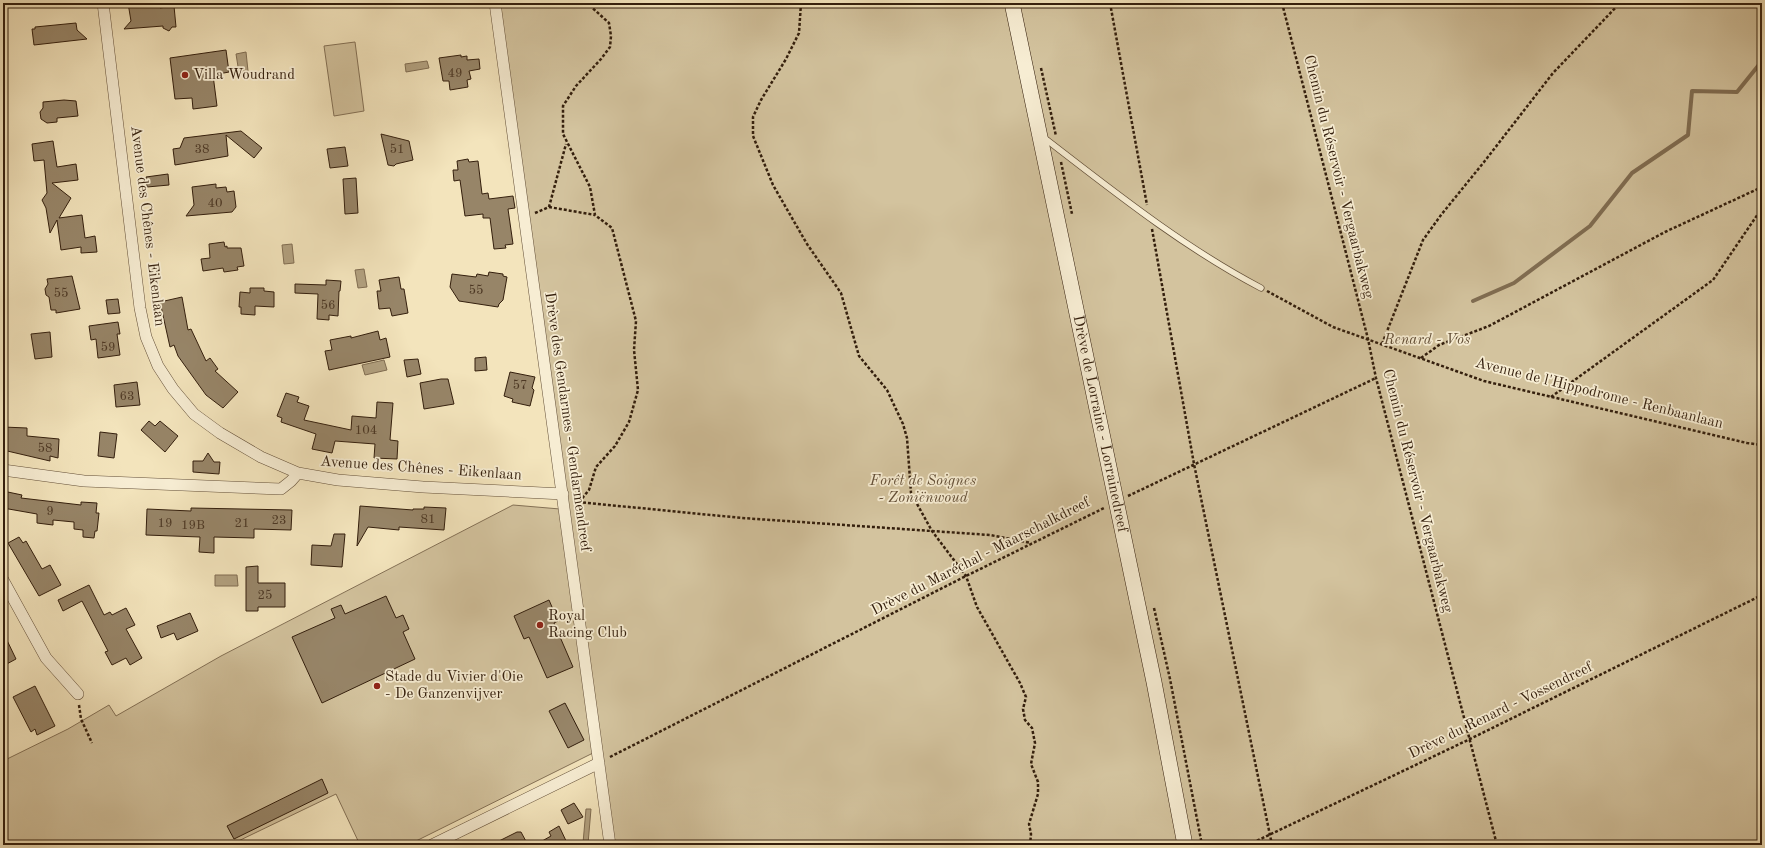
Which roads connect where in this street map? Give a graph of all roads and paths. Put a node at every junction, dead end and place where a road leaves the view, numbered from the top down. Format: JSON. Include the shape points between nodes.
{"nodes":[{"id":1,"x":103,"y":3,"type":"edge"},
{"id":2,"x":495,"y":3,"type":"edge"},
{"id":3,"x":587,"y":3,"type":"edge"},
{"id":4,"x":801,"y":3,"type":"edge"},
{"id":5,"x":1012,"y":3,"type":"edge"},
{"id":6,"x":1110,"y":3,"type":"edge"},
{"id":7,"x":1282,"y":3,"type":"edge"},
{"id":8,"x":1620,"y":3,"type":"edge"},
{"id":9,"x":1040,"y":134,"type":"junction"},
{"id":10,"x":566,"y":144,"type":"junction"},
{"id":11,"x":1762,"y":187,"type":"edge"},
{"id":12,"x":549,"y":207,"type":"junction"},
{"id":13,"x":1762,"y":208,"type":"edge"},
{"id":14,"x":595,"y":215,"type":"junction"},
{"id":15,"x":523,"y":218,"type":"junction"},
{"id":16,"x":1149,"y":218,"type":"junction"},
{"id":17,"x":1261,"y":288,"type":"joint"},
{"id":18,"x":1368,"y":339,"type":"junction"},
{"id":19,"x":1382,"y":344,"type":"junction"},
{"id":20,"x":1421,"y":358,"type":"junction"},
{"id":21,"x":1376,"y":378,"type":"junction"},
{"id":22,"x":1550,"y":397,"type":"junction"},
{"id":23,"x":1762,"y":445,"type":"edge"},
{"id":24,"x":1194,"y":464,"type":"junction"},
{"id":25,"x":3,"y":470,"type":"edge"},
{"id":26,"x":298,"y":473,"type":"junction"},
{"id":27,"x":563,"y":498,"type":"junction"},
{"id":28,"x":579,"y":502,"type":"junction"},
{"id":29,"x":1115,"y":502,"type":"junction"},
{"id":30,"x":932,"y":531,"type":"junction"},
{"id":31,"x":1032,"y":544,"type":"junction"},
{"id":32,"x":966,"y":576,"type":"junction"},
{"id":33,"x":3,"y":580,"type":"edge"},
{"id":34,"x":1762,"y":595,"type":"edge"},
{"id":35,"x":78,"y":694,"type":"joint"},
{"id":36,"x":1470,"y":739,"type":"junction"},
{"id":37,"x":92,"y":743,"type":"dead end"},
{"id":38,"x":599,"y":763,"type":"junction"},
{"id":39,"x":1270,"y":834,"type":"junction"},
{"id":40,"x":432,"y":845,"type":"edge"},
{"id":41,"x":610,"y":845,"type":"edge"},
{"id":42,"x":1030,"y":845,"type":"edge"},
{"id":43,"x":1185,"y":845,"type":"edge"},
{"id":44,"x":1248,"y":845,"type":"edge"},
{"id":45,"x":1272,"y":845,"type":"edge"},
{"id":46,"x":1497,"y":845,"type":"edge"}],
"edges":[{"from":1,"to":26,"type":"street","name":"Avenue des Chênes - Eikenlaan","via":[[140,308],[146,337],[155,359],[173,389],[194,414],[220,433]]},
{"from":2,"to":15,"type":"street","name":"Drève des Gendarmes - Gendarmendreef"},
{"from":3,"to":10,"type":"path","via":[[609,23],[610,47],[576,86],[563,106],[562,134]]},
{"from":4,"to":30,"type":"path","via":[[799,33],[753,117],[753,136],[773,185],[807,244],[841,293],[859,356],[887,390],[903,424],[907,438],[911,492]]},
{"from":5,"to":9,"type":"main road","name":"Drève de Lorraine - Lorrainedreef"},
{"from":6,"to":16,"type":"path"},
{"from":7,"to":18,"type":"path","name":"Chemin du Réservoir - Vergaarbakweg"},
{"from":8,"to":19,"type":"path","via":[[1553,73],[1423,240]]},
{"from":9,"to":16,"type":"lane"},
{"from":9,"to":29,"type":"main road","name":"Drève de Lorraine - Lorrainedreef"},
{"from":10,"to":12,"type":"path"},
{"from":10,"to":14,"type":"path","via":[[590,187]]},
{"from":11,"to":20,"type":"path","via":[[1665,232],[1489,326],[1439,345]]},
{"from":12,"to":14,"type":"path"},
{"from":12,"to":15,"type":"path"},
{"from":13,"to":22,"type":"path","via":[[1713,280]]},
{"from":14,"to":28,"type":"path","via":[[612,228],[636,321],[634,350],[638,390],[629,422],[615,446],[596,467],[589,490]]},
{"from":15,"to":27,"type":"street","name":"Drève des Gendarmes - Gendarmendreef"},
{"from":16,"to":17,"type":"lane","via":[[1232,273]]},
{"from":16,"to":24,"type":"path"},
{"from":17,"to":18,"type":"path","name":"Avenue de l'Hippodrome - Renbaanlaan","via":[[1333,327]]},
{"from":18,"to":19,"type":"path","name":"Avenue de l'Hippodrome - Renbaanlaan"},
{"from":18,"to":21,"type":"path","name":"Chemin du Réservoir - Vergaarbakweg"},
{"from":19,"to":20,"type":"path","name":"Avenue de l'Hippodrome - Renbaanlaan"},
{"from":20,"to":22,"type":"path","name":"Avenue de l'Hippodrome - Renbaanlaan","via":[[1484,381]]},
{"from":21,"to":24,"type":"path","name":"Drève du Maréchal - Maarschalkdreef"},
{"from":21,"to":36,"type":"path","name":"Chemin du Réservoir - Vergaarbakweg"},
{"from":22,"to":23,"type":"path","name":"Avenue de l'Hippodrome - Renbaanlaan"},
{"from":24,"to":29,"type":"path","name":"Drève du Maréchal - Maarschalkdreef"},
{"from":24,"to":39,"type":"path"},
{"from":25,"to":26,"type":"street","via":[[84,481],[281,489]]},
{"from":26,"to":27,"type":"street","name":"Avenue des Chênes - Eikenlaan","via":[[353,481]]},
{"from":27,"to":28,"type":"path"},
{"from":27,"to":38,"type":"street","name":"Drève des Gendarmes - Gendarmendreef"},
{"from":28,"to":30,"type":"path","via":[[742,518]]},
{"from":29,"to":31,"type":"path","name":"Drève du Maréchal - Maarschalkdreef"},
{"from":29,"to":43,"type":"main road","name":"Drève de Lorraine - Lorrainedreef","via":[[1154,682]]},
{"from":30,"to":31,"type":"path","via":[[990,535]]},
{"from":30,"to":32,"type":"path"},
{"from":31,"to":32,"type":"path","name":"Drève du Maréchal - Maarschalkdreef"},
{"from":32,"to":38,"type":"path","name":"Drève du Maréchal - Maarschalkdreef"},
{"from":32,"to":42,"type":"path","via":[[977,607],[1026,697],[1023,710],[1025,720],[1032,728],[1035,743],[1031,764],[1038,782],[1038,794],[1029,824]]},
{"from":33,"to":35,"type":"street","via":[[46,658]]},
{"from":34,"to":36,"type":"path","name":"Drève du Renard - Vossendreef"},
{"from":35,"to":37,"type":"path","via":[[81,719]]},
{"from":36,"to":39,"type":"path","name":"Drève du Renard - Vossendreef"},
{"from":36,"to":46,"type":"path","name":"Chemin du Réservoir - Vergaarbakweg"},
{"from":38,"to":40,"type":"street"},
{"from":38,"to":41,"type":"street","name":"Drève des Gendarmes - Gendarmendreef"},
{"from":39,"to":44,"type":"path","name":"Drève du Renard - Vossendreef"},
{"from":39,"to":45,"type":"path"}]}
